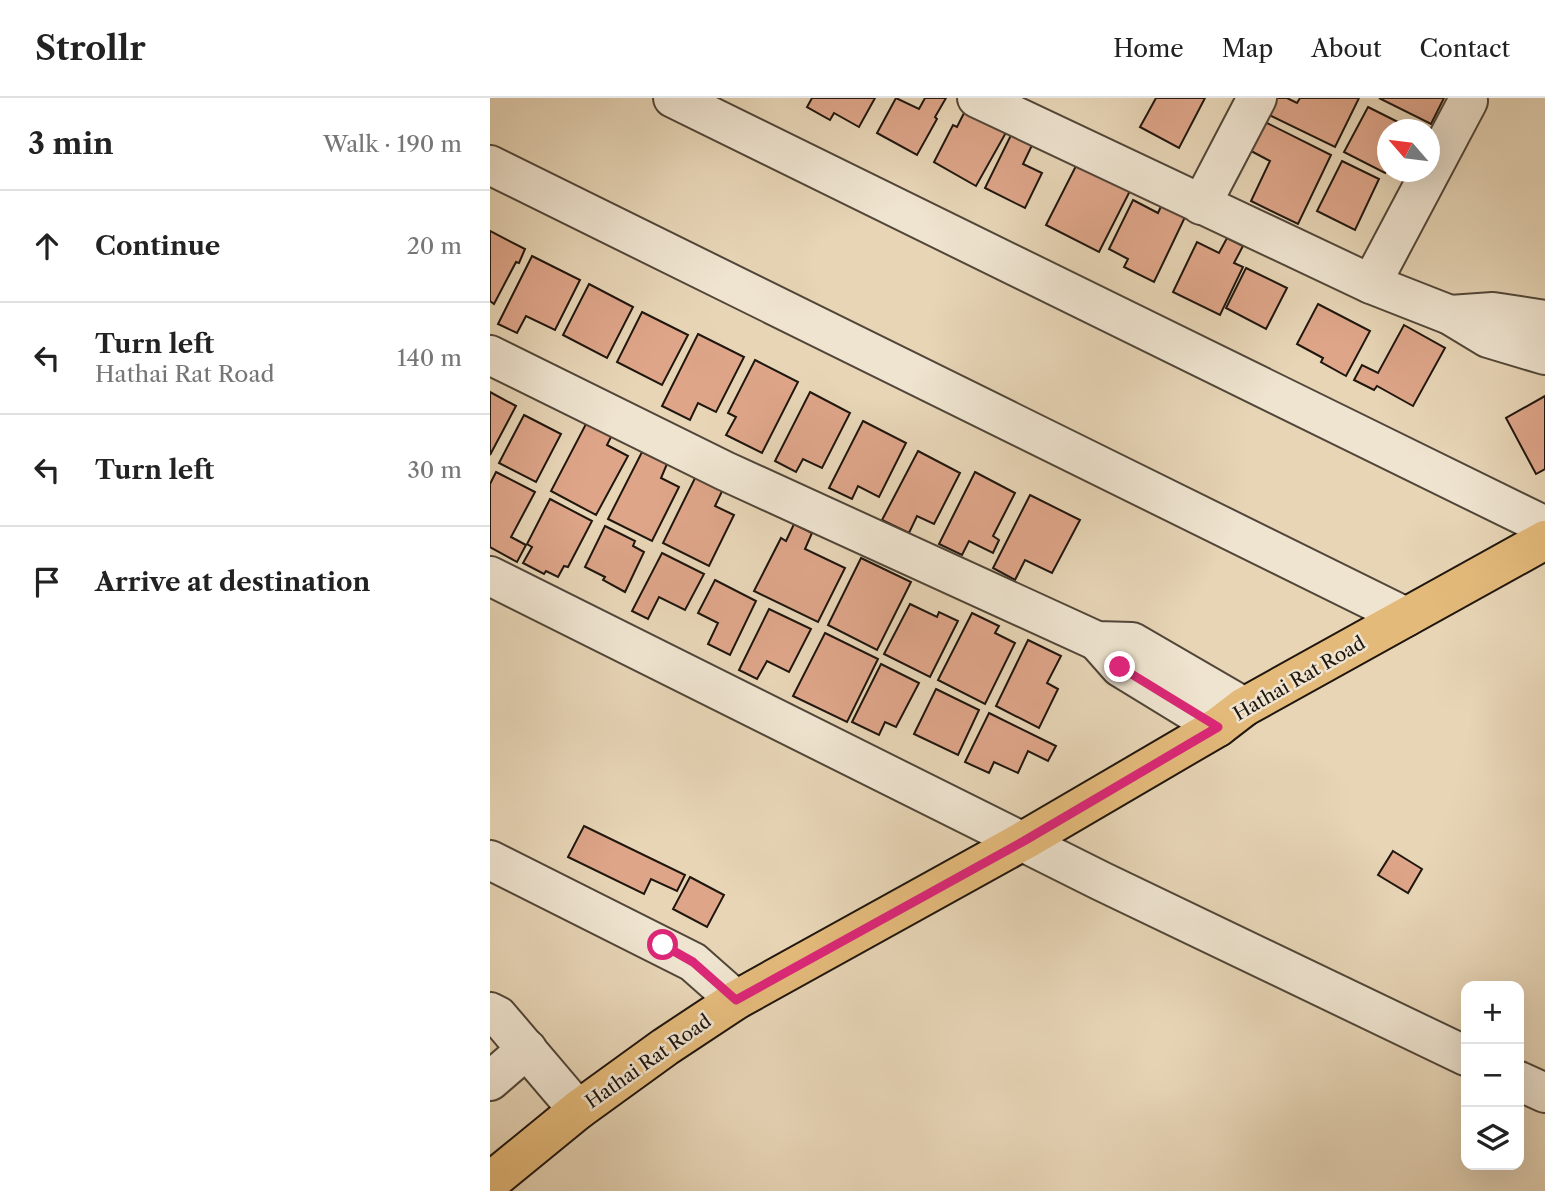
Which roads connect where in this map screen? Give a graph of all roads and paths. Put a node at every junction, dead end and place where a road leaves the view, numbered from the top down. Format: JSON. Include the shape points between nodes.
{"nodes":[{"id":1,"x":673,"y":98,"type":"edge"},
{"id":2,"x":977,"y":98,"type":"edge"},
{"id":3,"x":1257,"y":98,"type":"edge"},
{"id":4,"x":1468,"y":101,"type":"dead end"},
{"id":5,"x":1028,"y":108,"type":"edge"},
{"id":6,"x":490,"y":165,"type":"edge"},
{"id":7,"x":1201,"y":205,"type":"junction"},
{"id":8,"x":1371,"y":284,"type":"junction"},
{"id":9,"x":1450,"y":315,"type":"junction"},
{"id":10,"x":1545,"y":320,"type":"edge"},
{"id":11,"x":490,"y":355,"type":"edge"},
{"id":12,"x":1545,"y":355,"type":"edge"},
{"id":13,"x":1545,"y":526,"type":"edge"},
{"id":14,"x":1545,"y":540,"type":"edge"},
{"id":15,"x":490,"y":576,"type":"edge"},
{"id":16,"x":1406,"y":617,"type":"junction"},
{"id":17,"x":1231,"y":717,"type":"junction"},
{"id":18,"x":1024,"y":841,"type":"junction"},
{"id":19,"x":490,"y":860,"type":"edge"},
{"id":20,"x":736,"y":1000,"type":"junction"},
{"id":21,"x":490,"y":1013,"type":"edge"},
{"id":22,"x":527,"y":1049,"type":"junction"},
{"id":23,"x":1461,"y":1054,"type":"edge"},
{"id":24,"x":490,"y":1081,"type":"edge"},
{"id":25,"x":1524,"y":1083,"type":"edge"},
{"id":26,"x":1545,"y":1093,"type":"edge"},
{"id":27,"x":578,"y":1110,"type":"junction"},
{"id":28,"x":490,"y":1182,"type":"edge"}],
"edges":[{"from":1,"to":13,"type":"street"},
{"from":2,"to":5,"type":"street"},
{"from":3,"to":7,"type":"street"},
{"from":4,"to":8,"type":"street"},
{"from":5,"to":7,"type":"street"},
{"from":6,"to":16,"type":"street"},
{"from":7,"to":8,"type":"street"},
{"from":8,"to":9,"type":"street"},
{"from":9,"to":10,"type":"street","via":[[1493,312]]},
{"from":9,"to":12,"type":"street","via":[[1488,338]]},
{"from":11,"to":17,"type":"street","via":[[725,471],[1097,641],[1120,667]]},
{"from":14,"to":16,"type":"main road","name":"Hathai Rat Road"},
{"from":15,"to":18,"type":"street"},
{"from":16,"to":17,"type":"main road","name":"Hathai Rat Road"},
{"from":17,"to":18,"type":"main road","name":"Hathai Rat Road"},
{"from":18,"to":20,"type":"main road","name":"Hathai Rat Road"},
{"from":18,"to":23,"type":"street"},
{"from":19,"to":20,"type":"street","via":[[683,956]]},
{"from":20,"to":27,"type":"main road","name":"Hathai Rat Road"},
{"from":21,"to":22,"type":"street"},
{"from":22,"to":24,"type":"street"},
{"from":22,"to":27,"type":"street"},
{"from":25,"to":26,"type":"street"},
{"from":27,"to":28,"type":"main road","name":"Hathai Rat Road"}]}
